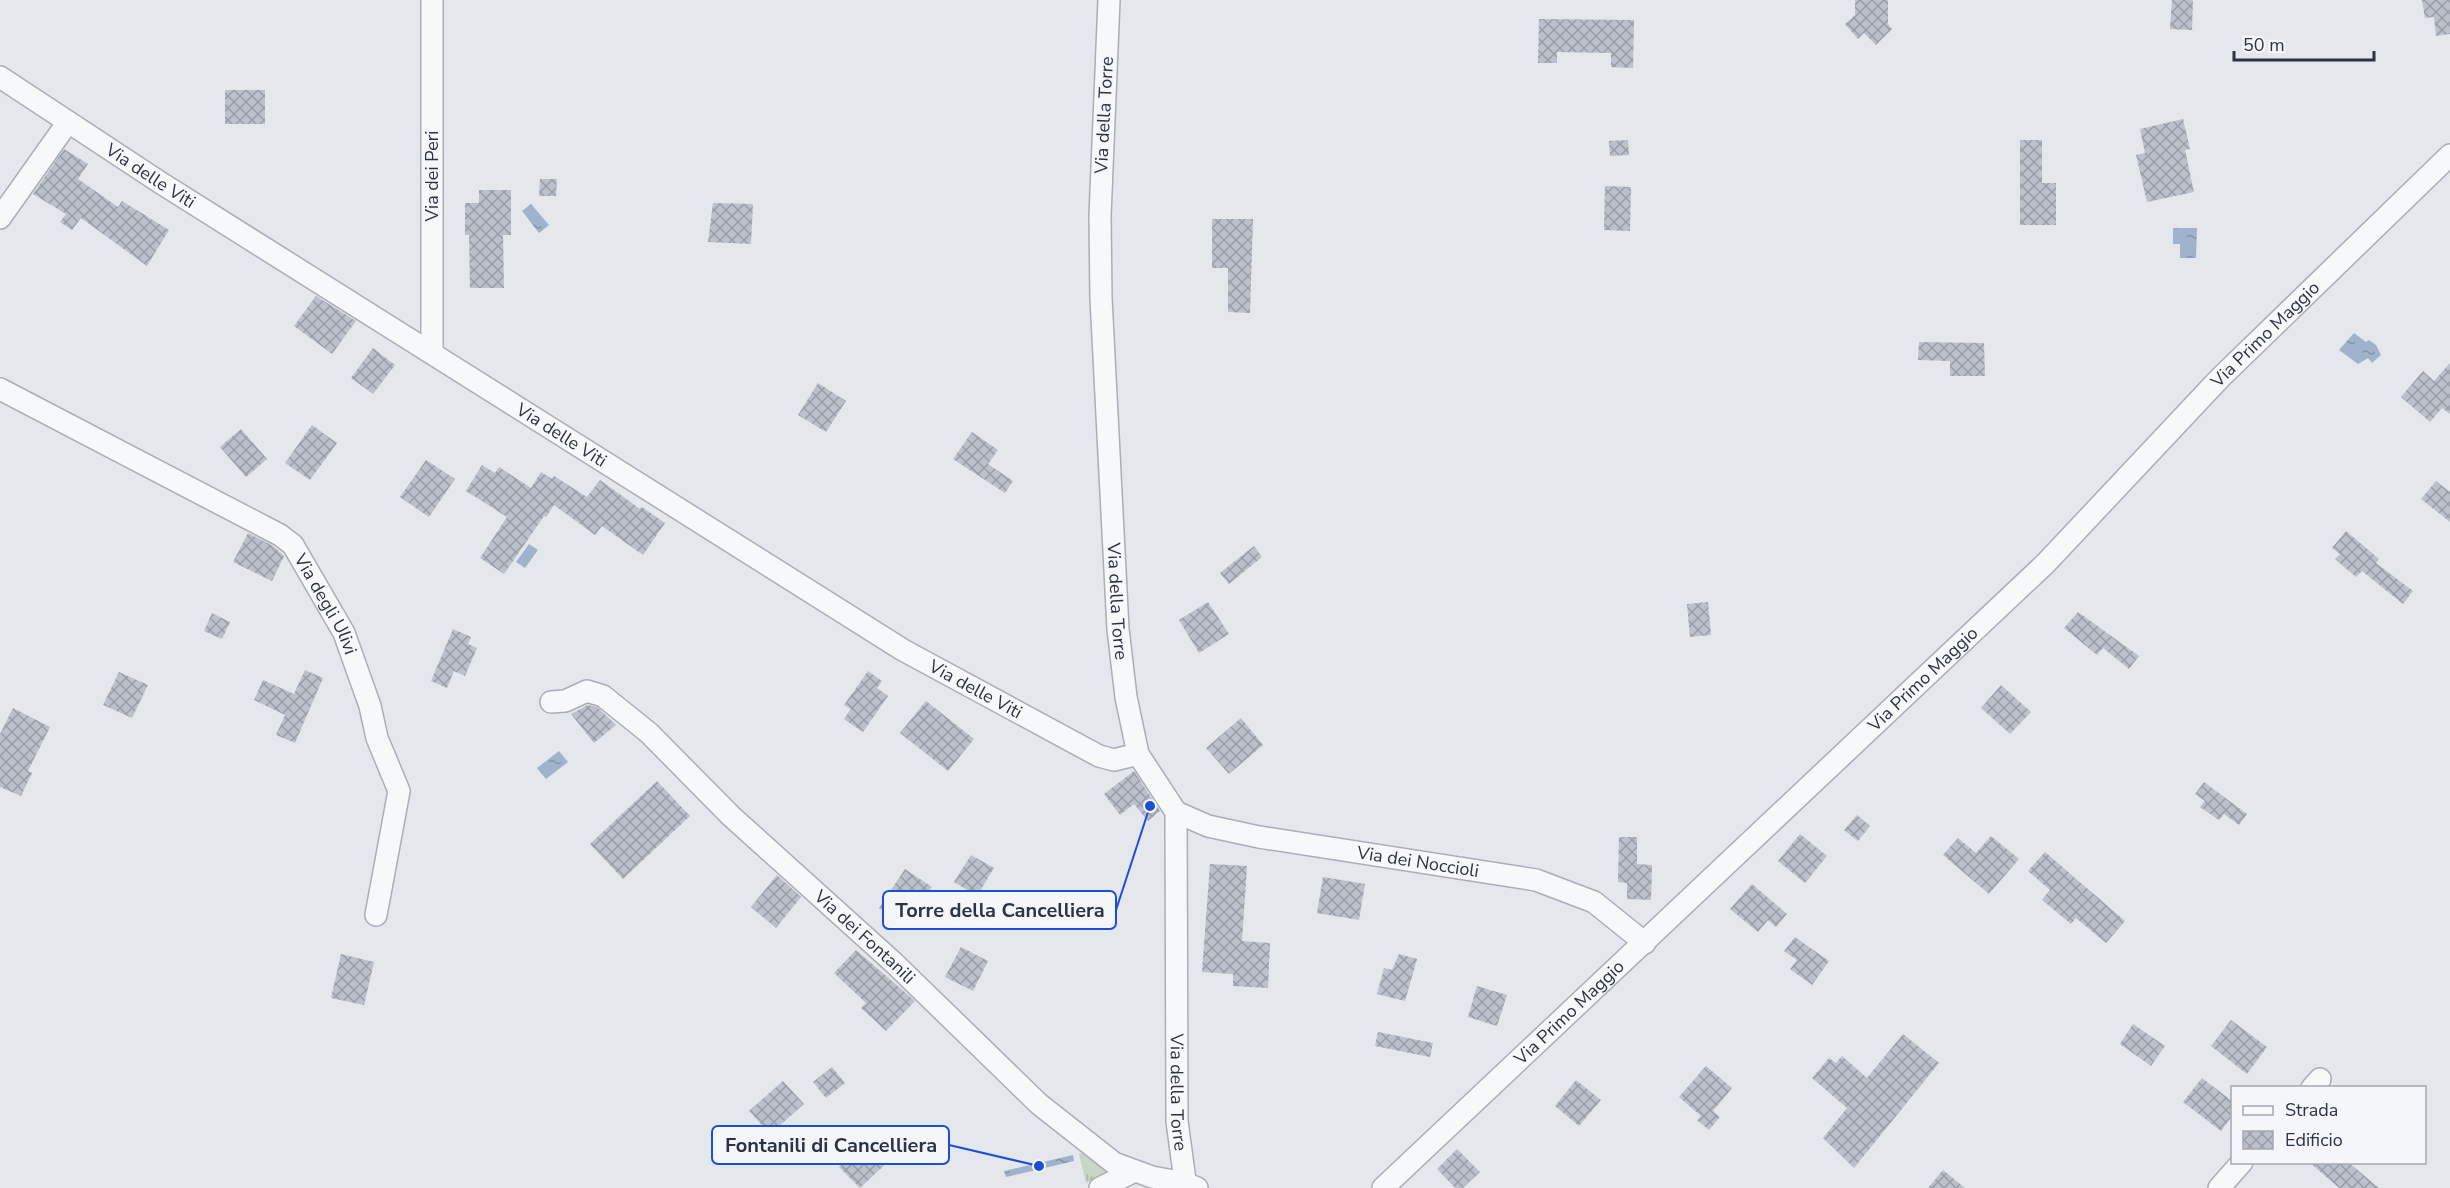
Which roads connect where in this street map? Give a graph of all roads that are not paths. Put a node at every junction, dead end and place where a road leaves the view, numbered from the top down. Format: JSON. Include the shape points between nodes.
{"nodes":[{"id":1,"x":432,"y":0,"type":"edge"},
{"id":2,"x":1109,"y":0,"type":"edge"},
{"id":3,"x":0,"y":77,"type":"edge"},
{"id":4,"x":68,"y":122,"type":"junction"},
{"id":5,"x":2450,"y":155,"type":"edge"},
{"id":6,"x":0,"y":218,"type":"edge"},
{"id":7,"x":432,"y":353,"type":"junction"},
{"id":8,"x":0,"y":389,"type":"edge"},
{"id":9,"x":551,"y":702,"type":"dead end"},
{"id":10,"x":1138,"y":754,"type":"junction"},
{"id":11,"x":1176,"y":813,"type":"junction"},
{"id":12,"x":376,"y":915,"type":"dead end"},
{"id":13,"x":1645,"y":943,"type":"junction"},
{"id":14,"x":2240,"y":1164,"type":"edge"},
{"id":15,"x":1135,"y":1171,"type":"junction"},
{"id":16,"x":1189,"y":1186,"type":"edge"},
{"id":17,"x":1100,"y":1188,"type":"edge"},
{"id":18,"x":1383,"y":1188,"type":"edge"},
{"id":19,"x":2219,"y":1188,"type":"edge"}],
"edges":[{"from":1,"to":7,"type":"street","name":"Via dei Peri"},
{"from":2,"to":10,"type":"street","name":"Via della Torre","via":[[1101,162],[1101,298],[1118,629]]},
{"from":3,"to":4,"type":"street","name":"Via delle Viti"},
{"from":4,"to":6,"type":"street"},
{"from":4,"to":7,"type":"street","name":"Via delle Viti"},
{"from":5,"to":13,"type":"street","name":"Via Primo Maggio","via":[[2220,378],[2046,563],[1848,746]]},
{"from":7,"to":10,"type":"street","name":"Via delle Viti","via":[[903,650],[1099,756],[1114,760]]},
{"from":8,"to":12,"type":"street","name":"Via degli Ulivi","via":[[293,545],[344,633],[380,747],[398,785]]},
{"from":9,"to":15,"type":"street","name":"Via dei Fontanili","via":[[565,701],[582,692],[596,693],[627,715],[1039,1104],[1102,1155]]},
{"from":10,"to":11,"type":"street","name":"Via della Torre"},
{"from":11,"to":13,"type":"street","name":"Via dei Noccioli","via":[[1208,826],[1259,837],[1536,880],[1594,902]]},
{"from":11,"to":16,"type":"street","name":"Via della Torre","via":[[1176,1110],[1179,1150]]},
{"from":13,"to":18,"type":"street","name":"Via Primo Maggio"},
{"from":14,"to":19,"type":"street"},
{"from":15,"to":16,"type":"street","name":"Via dei Fontanili"},
{"from":15,"to":17,"type":"street"}]}
